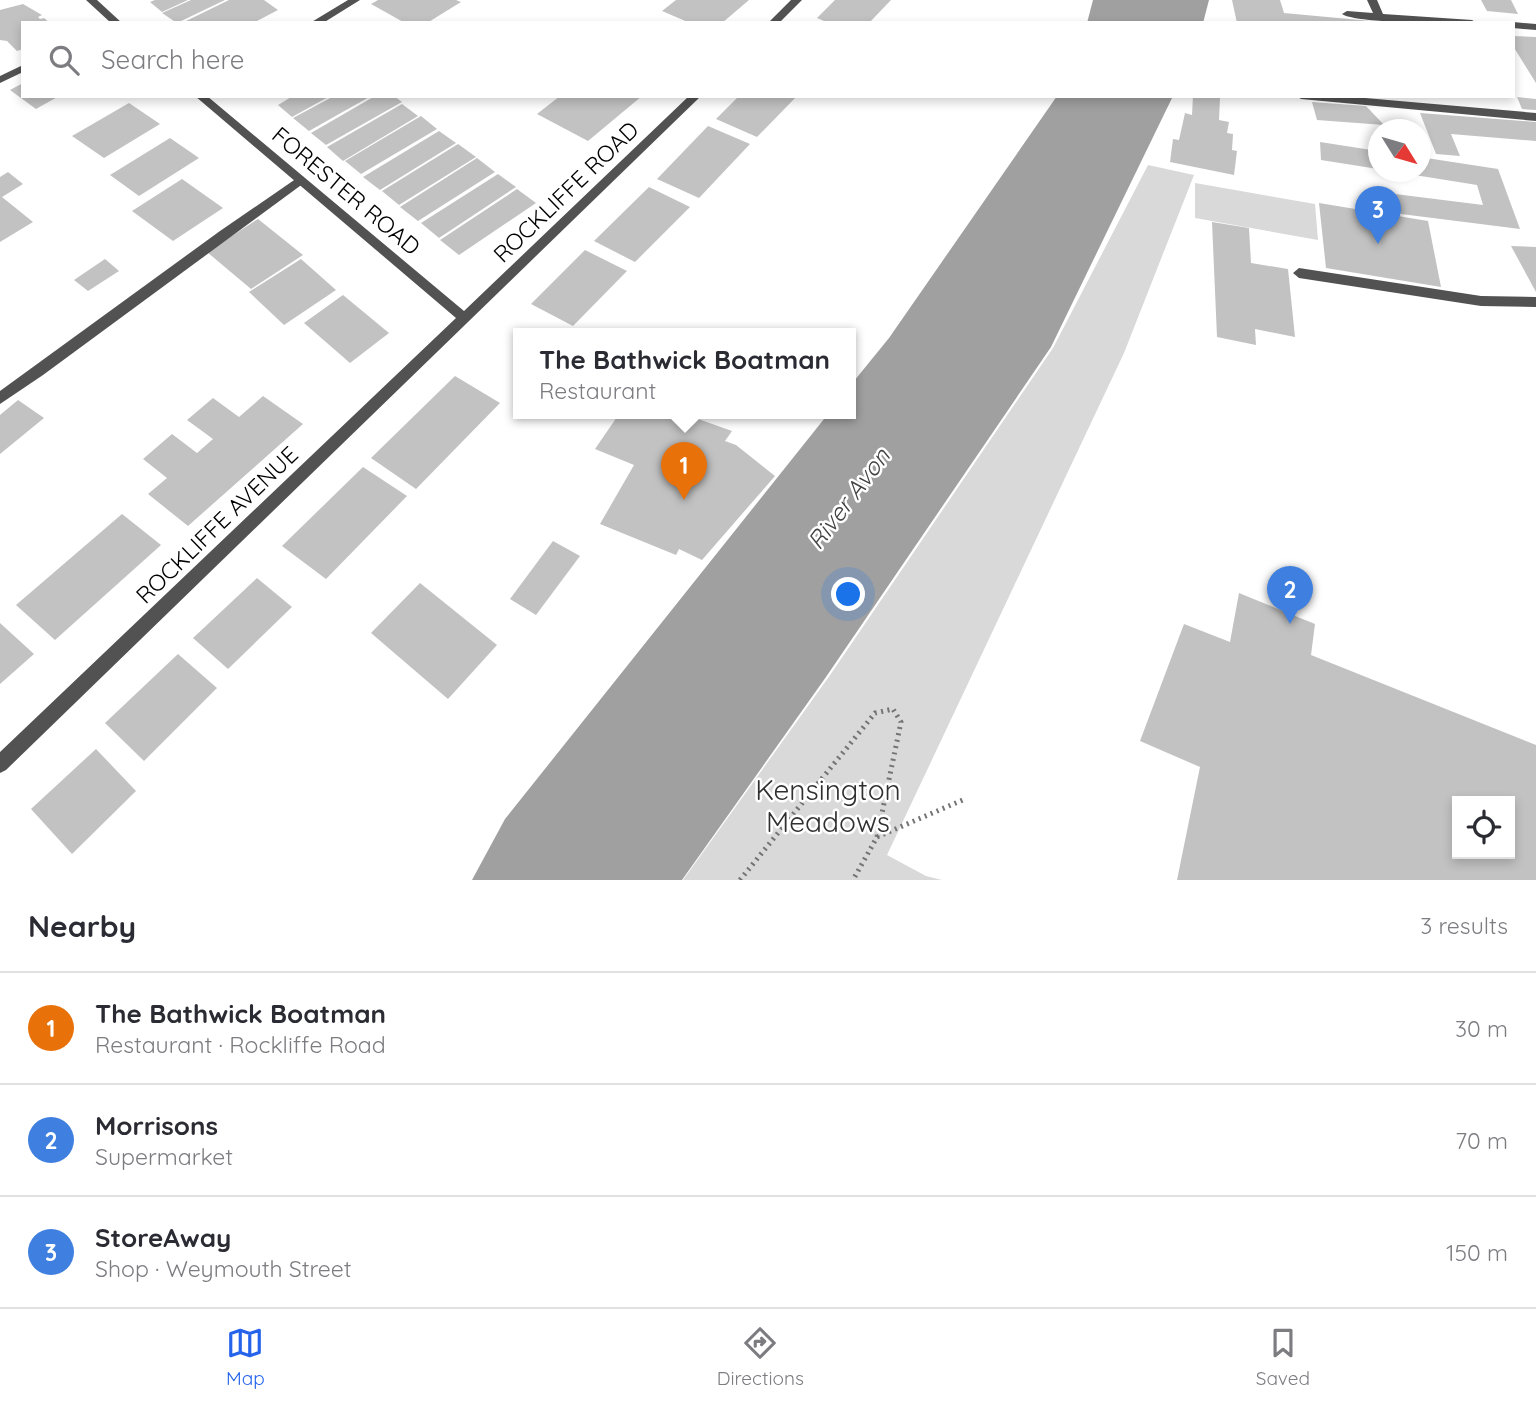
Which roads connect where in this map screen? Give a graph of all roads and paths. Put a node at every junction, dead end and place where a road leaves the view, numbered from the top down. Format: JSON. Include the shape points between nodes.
{"nodes":[{"id":1,"x":91,"y":0,"type":"edge"},
{"id":2,"x":355,"y":0,"type":"edge"},
{"id":3,"x":797,"y":0,"type":"edge"},
{"id":4,"x":1372,"y":0,"type":"edge"},
{"id":5,"x":1347,"y":14,"type":"dead end"},
{"id":6,"x":1380,"y":17,"type":"junction"},
{"id":7,"x":111,"y":21,"type":"edge"},
{"id":8,"x":318,"y":21,"type":"edge"},
{"id":9,"x":775,"y":21,"type":"edge"},
{"id":10,"x":1441,"y":21,"type":"edge"},
{"id":11,"x":1515,"y":25,"type":"edge"},
{"id":12,"x":1536,"y":27,"type":"edge"},
{"id":13,"x":21,"y":69,"type":"edge"},
{"id":14,"x":0,"y":80,"type":"edge"},
{"id":15,"x":202,"y":98,"type":"edge"},
{"id":16,"x":694,"y":98,"type":"edge"},
{"id":17,"x":1323,"y":98,"type":"edge"},
{"id":18,"x":1536,"y":117,"type":"edge"},
{"id":19,"x":300,"y":180,"type":"junction"},
{"id":20,"x":1299,"y":273,"type":"dead end"},
{"id":21,"x":1536,"y":302,"type":"edge"},
{"id":22,"x":464,"y":318,"type":"junction"},
{"id":23,"x":10,"y":396,"type":"edge"},
{"id":24,"x":0,"y":764,"type":"edge"},
{"id":25,"x":965,"y":799,"type":"dead end"},
{"id":26,"x":877,"y":837,"type":"junction"},
{"id":27,"x":740,"y":880,"type":"edge"},
{"id":28,"x":853,"y":880,"type":"edge"}],
"edges":[{"from":1,"to":7,"type":"street"},
{"from":2,"to":8,"type":"street"},
{"from":3,"to":9,"type":"street"},
{"from":4,"to":6,"type":"street"},
{"from":5,"to":6,"type":"street"},
{"from":6,"to":10,"type":"street"},
{"from":11,"to":12,"type":"street"},
{"from":13,"to":14,"type":"street"},
{"from":15,"to":19,"type":"street","name":"FORESTER ROAD"},
{"from":16,"to":22,"type":"street","name":"ROCKLIFFE ROAD"},
{"from":17,"to":18,"type":"street"},
{"from":19,"to":22,"type":"street","name":"FORESTER ROAD"},
{"from":19,"to":23,"type":"street","via":[[190,256]]},
{"from":20,"to":21,"type":"street","via":[[1480,301]]},
{"from":22,"to":24,"type":"street","name":"ROCKLIFFE AVENUE"},
{"from":25,"to":26,"type":"path"},
{"from":26,"to":27,"type":"path","via":[[901,722],[893,709],[875,713]]},
{"from":26,"to":28,"type":"path"}]}
